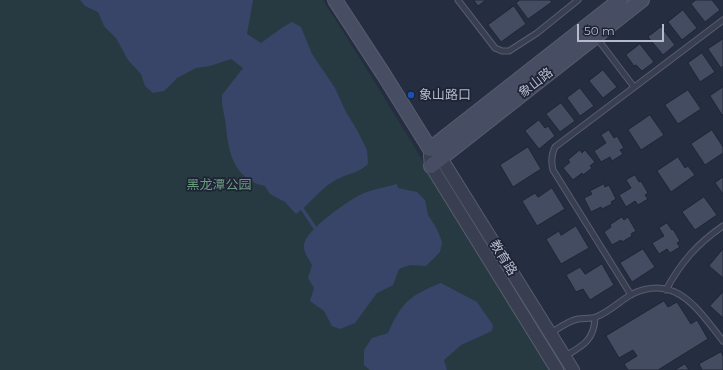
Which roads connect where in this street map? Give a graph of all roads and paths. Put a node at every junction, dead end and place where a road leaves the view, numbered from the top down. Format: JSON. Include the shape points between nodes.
{"nodes":[{"id":1,"x":335,"y":0,"type":"edge"},
{"id":2,"x":458,"y":0,"type":"edge"},
{"id":3,"x":578,"y":0,"type":"edge"},
{"id":4,"x":620,"y":0,"type":"edge"},
{"id":5,"x":642,"y":0,"type":"edge"},
{"id":6,"x":723,"y":20,"type":"edge"},
{"id":7,"x":596,"y":36,"type":"junction"},
{"id":8,"x":634,"y":87,"type":"junction"},
{"id":9,"x":434,"y":158,"type":"junction"},
{"id":10,"x":723,"y":226,"type":"edge"},
{"id":11,"x":666,"y":290,"type":"junction"},
{"id":12,"x":631,"y":295,"type":"junction"},
{"id":13,"x":595,"y":318,"type":"junction"},
{"id":14,"x":550,"y":333,"type":"junction"},
{"id":15,"x":723,"y":341,"type":"edge"},
{"id":16,"x":564,"y":357,"type":"junction"},
{"id":17,"x":557,"y":370,"type":"edge"},
{"id":18,"x":573,"y":370,"type":"edge"}],
"edges":[{"from":1,"to":9,"type":"main road","name":"教育路","via":[[384,74]]},
{"from":2,"to":3,"type":"lane","via":[[495,48],[506,51],[536,33]]},
{"from":4,"to":9,"type":"main road","name":"象山路"},
{"from":5,"to":7,"type":"main road","name":"象山路"},
{"from":6,"to":8,"type":"lane"},
{"from":7,"to":8,"type":"lane"},
{"from":7,"to":9,"type":"main road","name":"象山路"},
{"from":8,"to":12,"type":"lane","via":[[555,147],[551,159],[553,170]]},
{"from":9,"to":14,"type":"street","name":"教育路"},
{"from":9,"to":17,"type":"street","name":"教育路"},
{"from":10,"to":11,"type":"lane","via":[[690,253]]},
{"from":11,"to":12,"type":"lane","via":[[650,289]]},
{"from":11,"to":15,"type":"lane","via":[[677,293],[692,303]]},
{"from":12,"to":13,"type":"lane"},
{"from":13,"to":14,"type":"lane","via":[[573,320]]},
{"from":13,"to":16,"type":"lane","via":[[588,341]]},
{"from":14,"to":16,"type":"street","name":"教育路"},
{"from":16,"to":18,"type":"street","name":"教育路"}]}
